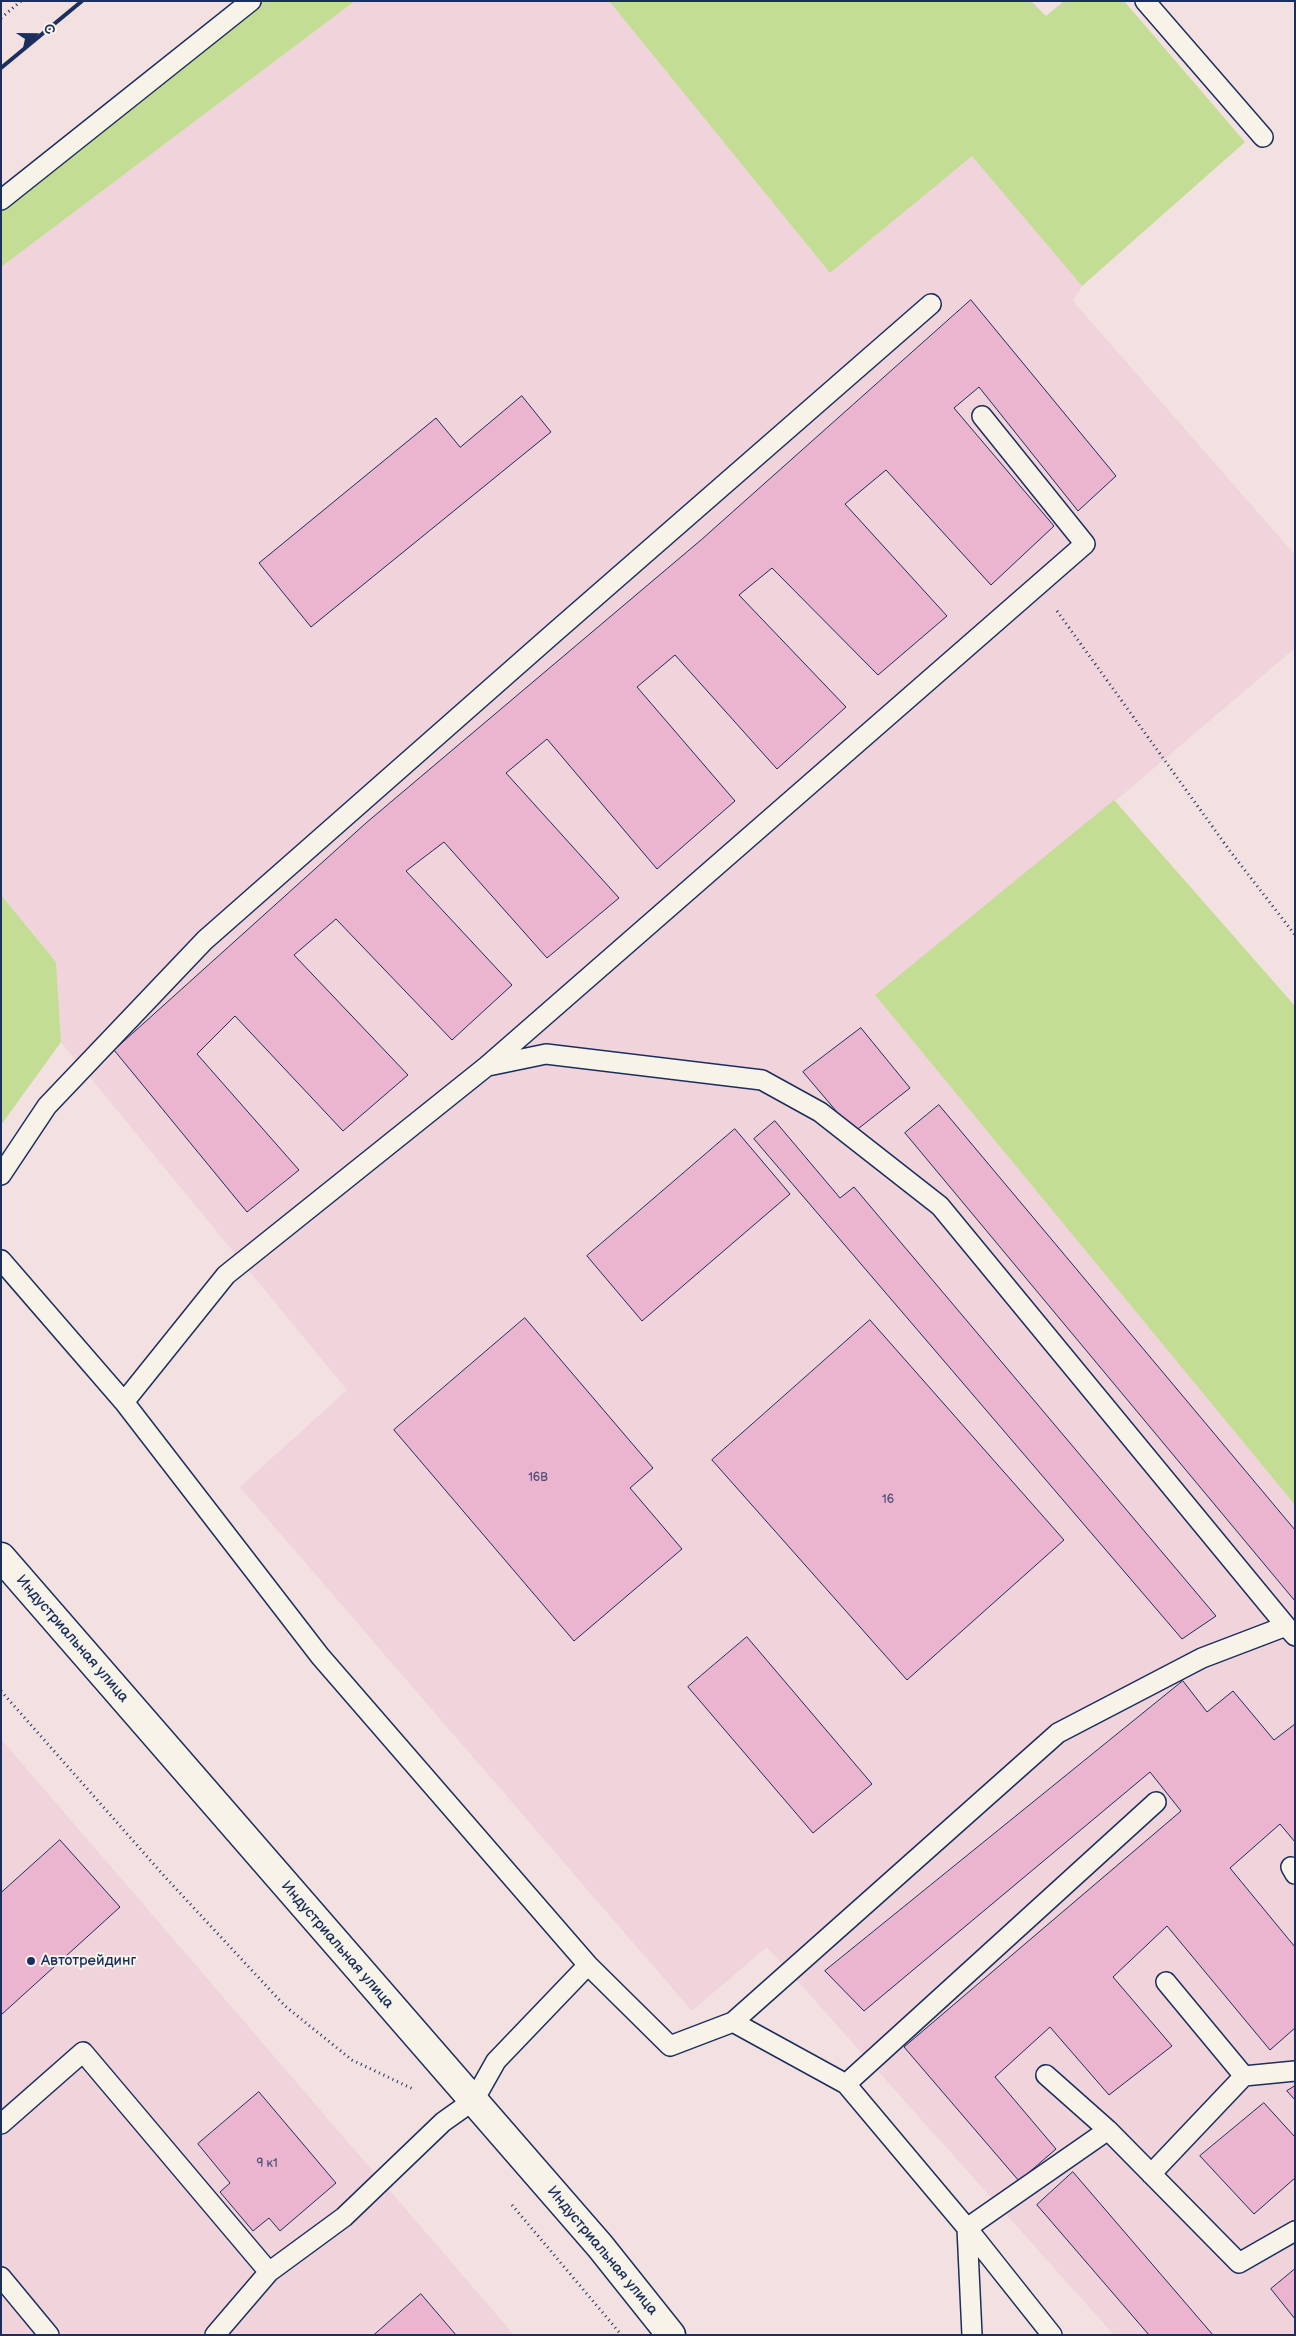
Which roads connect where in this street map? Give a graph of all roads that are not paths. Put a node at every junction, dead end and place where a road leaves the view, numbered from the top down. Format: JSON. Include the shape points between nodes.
{"nodes":[{"id":1,"x":251,"y":1,"type":"edge"},
{"id":2,"x":1145,"y":1,"type":"edge"},
{"id":3,"x":1263,"y":137,"type":"dead end"},
{"id":4,"x":1,"y":200,"type":"edge"},
{"id":5,"x":931,"y":304,"type":"dead end"},
{"id":6,"x":982,"y":416,"type":"dead end"},
{"id":7,"x":487,"y":1066,"type":"junction"},
{"id":8,"x":1,"y":1175,"type":"edge"},
{"id":9,"x":4,"y":1268,"type":"edge"},
{"id":10,"x":124,"y":1402,"type":"junction"},
{"id":11,"x":1,"y":1557,"type":"edge"},
{"id":12,"x":1290,"y":1631,"type":"edge"},
{"id":13,"x":1156,"y":1802,"type":"dead end"},
{"id":14,"x":588,"y":1965,"type":"junction"},
{"id":15,"x":1166,"y":1982,"type":"dead end"},
{"id":16,"x":733,"y":2022,"type":"junction"},
{"id":17,"x":1295,"y":2071,"type":"edge"},
{"id":18,"x":1046,"y":2075,"type":"dead end"},
{"id":19,"x":1244,"y":2076,"type":"junction"},
{"id":20,"x":846,"y":2084,"type":"junction"},
{"id":21,"x":474,"y":2100,"type":"junction"},
{"id":22,"x":1,"y":2124,"type":"edge"},
{"id":23,"x":1108,"y":2130,"type":"junction"},
{"id":24,"x":1151,"y":2174,"type":"junction"},
{"id":25,"x":967,"y":2228,"type":"junction"},
{"id":26,"x":1295,"y":2231,"type":"edge"},
{"id":27,"x":269,"y":2272,"type":"junction"},
{"id":28,"x":1,"y":2277,"type":"edge"},
{"id":29,"x":49,"y":2335,"type":"edge"},
{"id":30,"x":215,"y":2335,"type":"edge"},
{"id":31,"x":671,"y":2335,"type":"edge"},
{"id":32,"x":972,"y":2335,"type":"edge"},
{"id":33,"x":1052,"y":2335,"type":"edge"}],
"edges":[{"from":1,"to":4,"type":"lane"},
{"from":2,"to":3,"type":"lane"},
{"from":5,"to":8,"type":"lane","via":[[205,940],[47,1106]]},
{"from":6,"to":7,"type":"lane","via":[[1085,544]]},
{"from":7,"to":10,"type":"lane","via":[[226,1275]]},
{"from":7,"to":12,"type":"lane","via":[[546,1054],[762,1080],[820,1112],[940,1206]]},
{"from":9,"to":10,"type":"lane"},
{"from":10,"to":14,"type":"lane","via":[[320,1656]]},
{"from":11,"to":21,"type":"street","name":"Индустриальная улица"},
{"from":12,"to":16,"type":"lane","via":[[1202,1658],[1058,1733]]},
{"from":13,"to":20,"type":"lane"},
{"from":14,"to":16,"type":"lane","via":[[670,2046]]},
{"from":14,"to":21,"type":"lane","via":[[496,2061]]},
{"from":15,"to":19,"type":"lane"},
{"from":16,"to":20,"type":"lane"},
{"from":17,"to":19,"type":"lane"},
{"from":18,"to":23,"type":"lane"},
{"from":19,"to":24,"type":"lane"},
{"from":20,"to":25,"type":"lane"},
{"from":21,"to":27,"type":"lane","via":[[443,2122],[344,2217]]},
{"from":21,"to":31,"type":"street","name":"Индустриальная улица","via":[[600,2246]]},
{"from":22,"to":27,"type":"lane","via":[[83,2052]]},
{"from":23,"to":24,"type":"lane"},
{"from":23,"to":25,"type":"lane"},
{"from":24,"to":26,"type":"lane","via":[[1239,2262]]},
{"from":25,"to":32,"type":"lane"},
{"from":25,"to":33,"type":"lane"},
{"from":27,"to":30,"type":"lane"},
{"from":28,"to":29,"type":"lane"}]}
